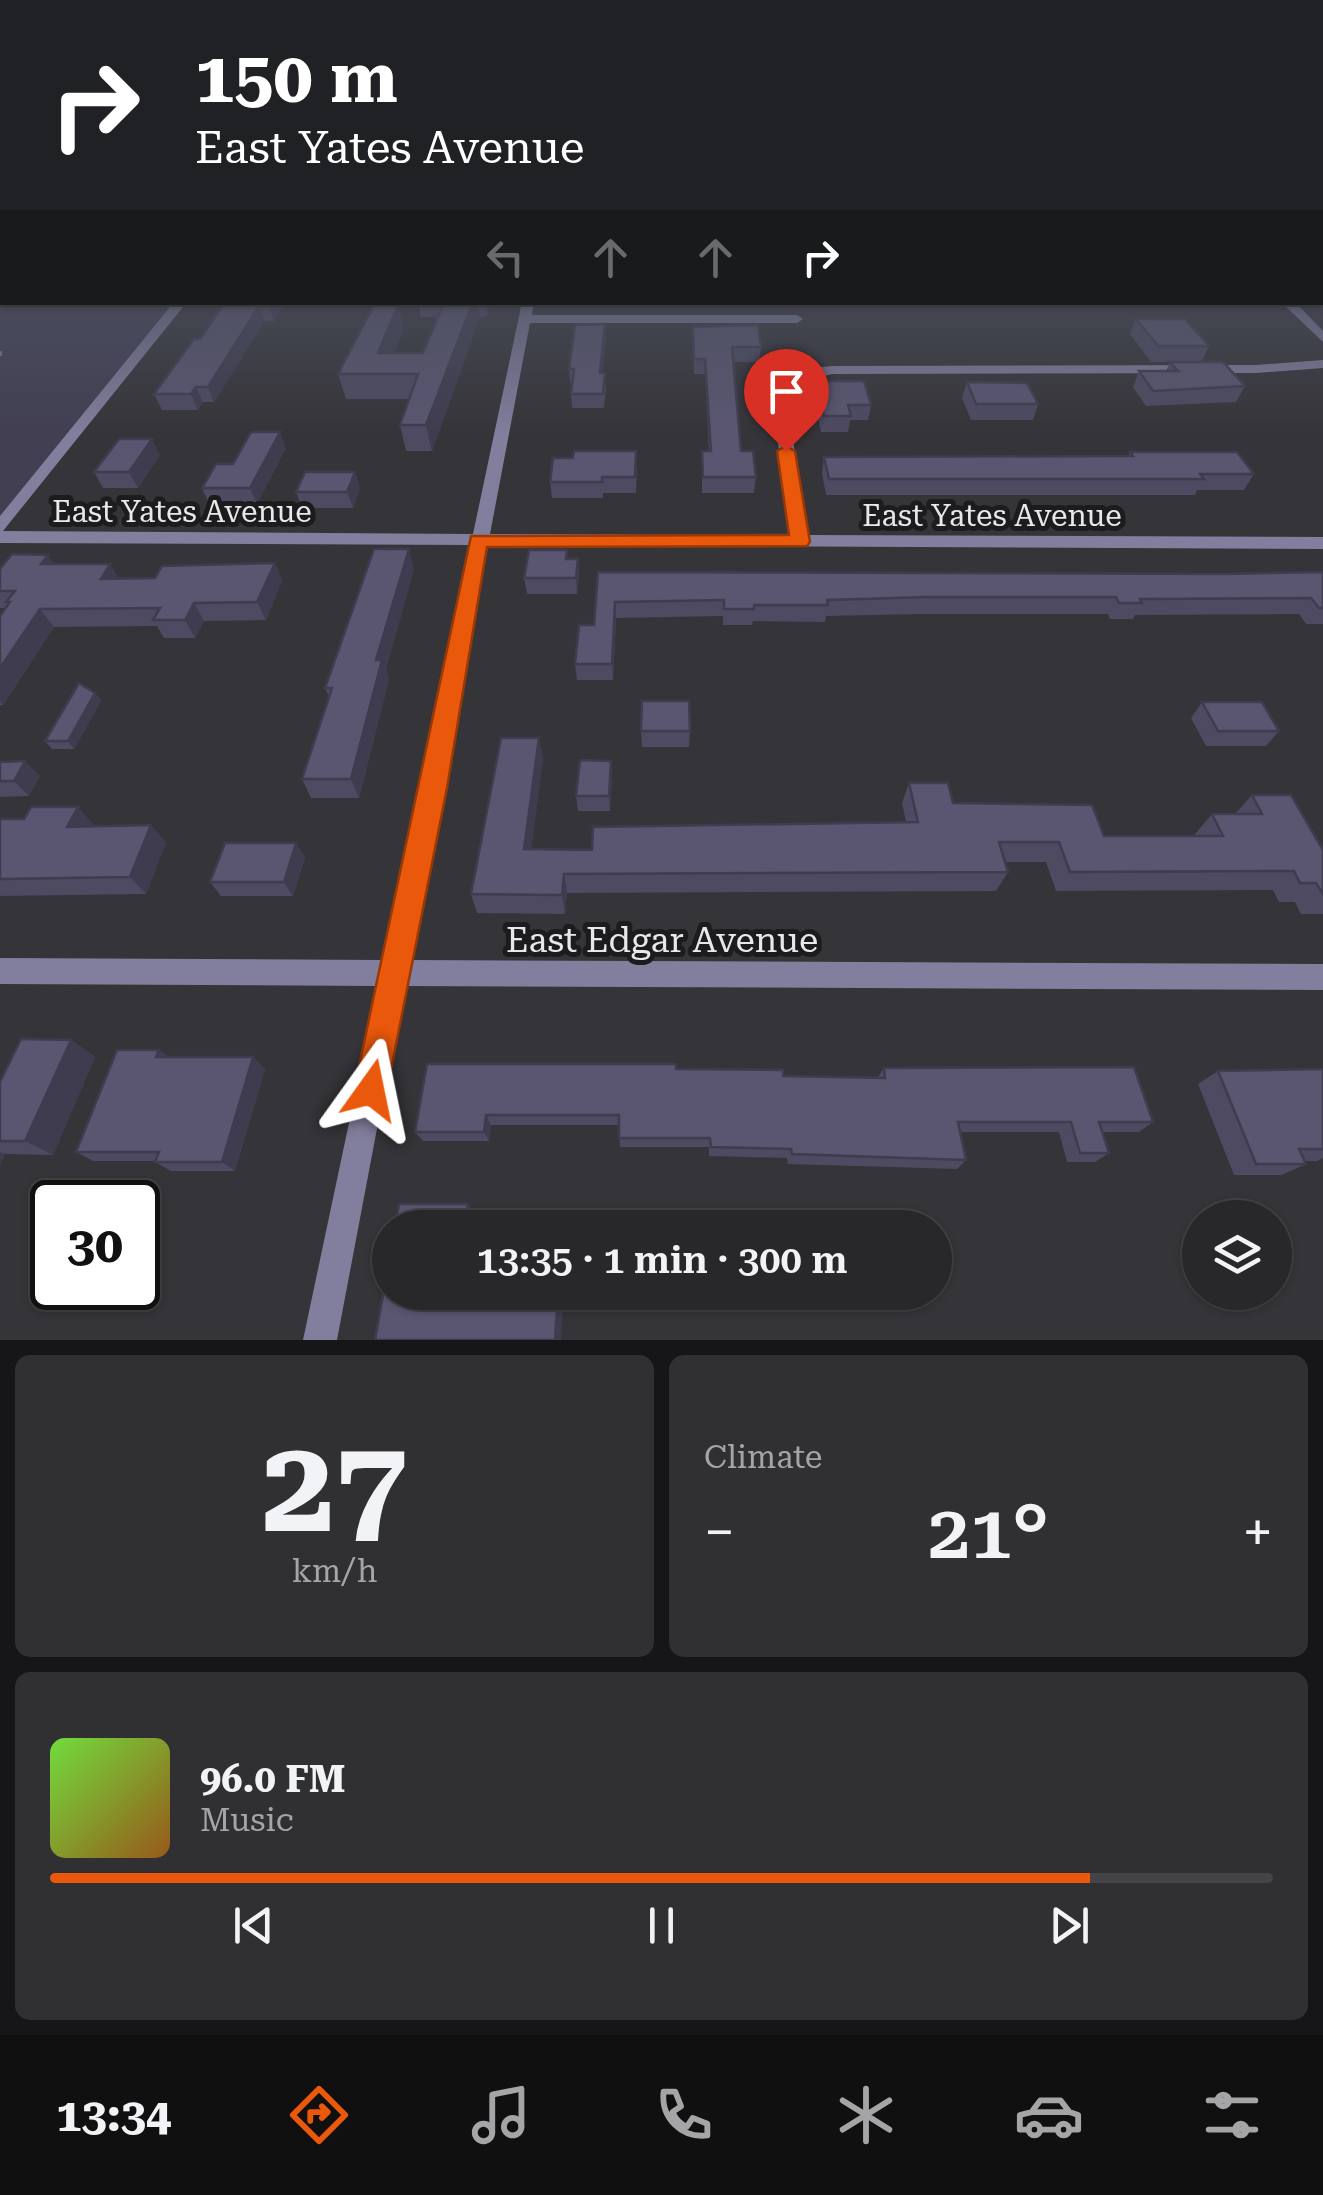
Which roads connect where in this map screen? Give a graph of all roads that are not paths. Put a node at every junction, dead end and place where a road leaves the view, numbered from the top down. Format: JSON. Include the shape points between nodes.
{"nodes":[{"id":1,"x":175,"y":310,"type":"edge"},
{"id":2,"x":526,"y":310,"type":"edge"},
{"id":3,"x":1295,"y":310,"type":"edge"},
{"id":4,"x":796,"y":318,"type":"dead end"},
{"id":5,"x":1323,"y":338,"type":"edge"},
{"id":6,"x":1323,"y":364,"type":"edge"},
{"id":7,"x":0,"y":527,"type":"edge"},
{"id":8,"x":0,"y":537,"type":"edge"},
{"id":9,"x":478,"y":540,"type":"junction"},
{"id":10,"x":800,"y":542,"type":"junction"},
{"id":11,"x":1323,"y":543,"type":"edge"},
{"id":12,"x":0,"y":972,"type":"edge"},
{"id":13,"x":394,"y":973,"type":"junction"},
{"id":14,"x":1323,"y":976,"type":"edge"},
{"id":15,"x":320,"y":1340,"type":"edge"}],
"edges":[{"from":1,"to":7,"type":"street"},
{"from":2,"to":4,"type":"street"},
{"from":2,"to":9,"type":"street"},
{"from":3,"to":5,"type":"street"},
{"from":6,"to":10,"type":"street","via":[[804,374],[787,382],[780,396]]},
{"from":8,"to":9,"type":"street","name":"East Yates Avenue"},
{"from":9,"to":10,"type":"street","name":"East Yates Avenue"},
{"from":9,"to":13,"type":"street"},
{"from":10,"to":11,"type":"street","name":"East Yates Avenue"},
{"from":12,"to":13,"type":"street","name":"East Edgar Avenue"},
{"from":13,"to":14,"type":"street","name":"East Edgar Avenue"},
{"from":13,"to":15,"type":"street"}]}
